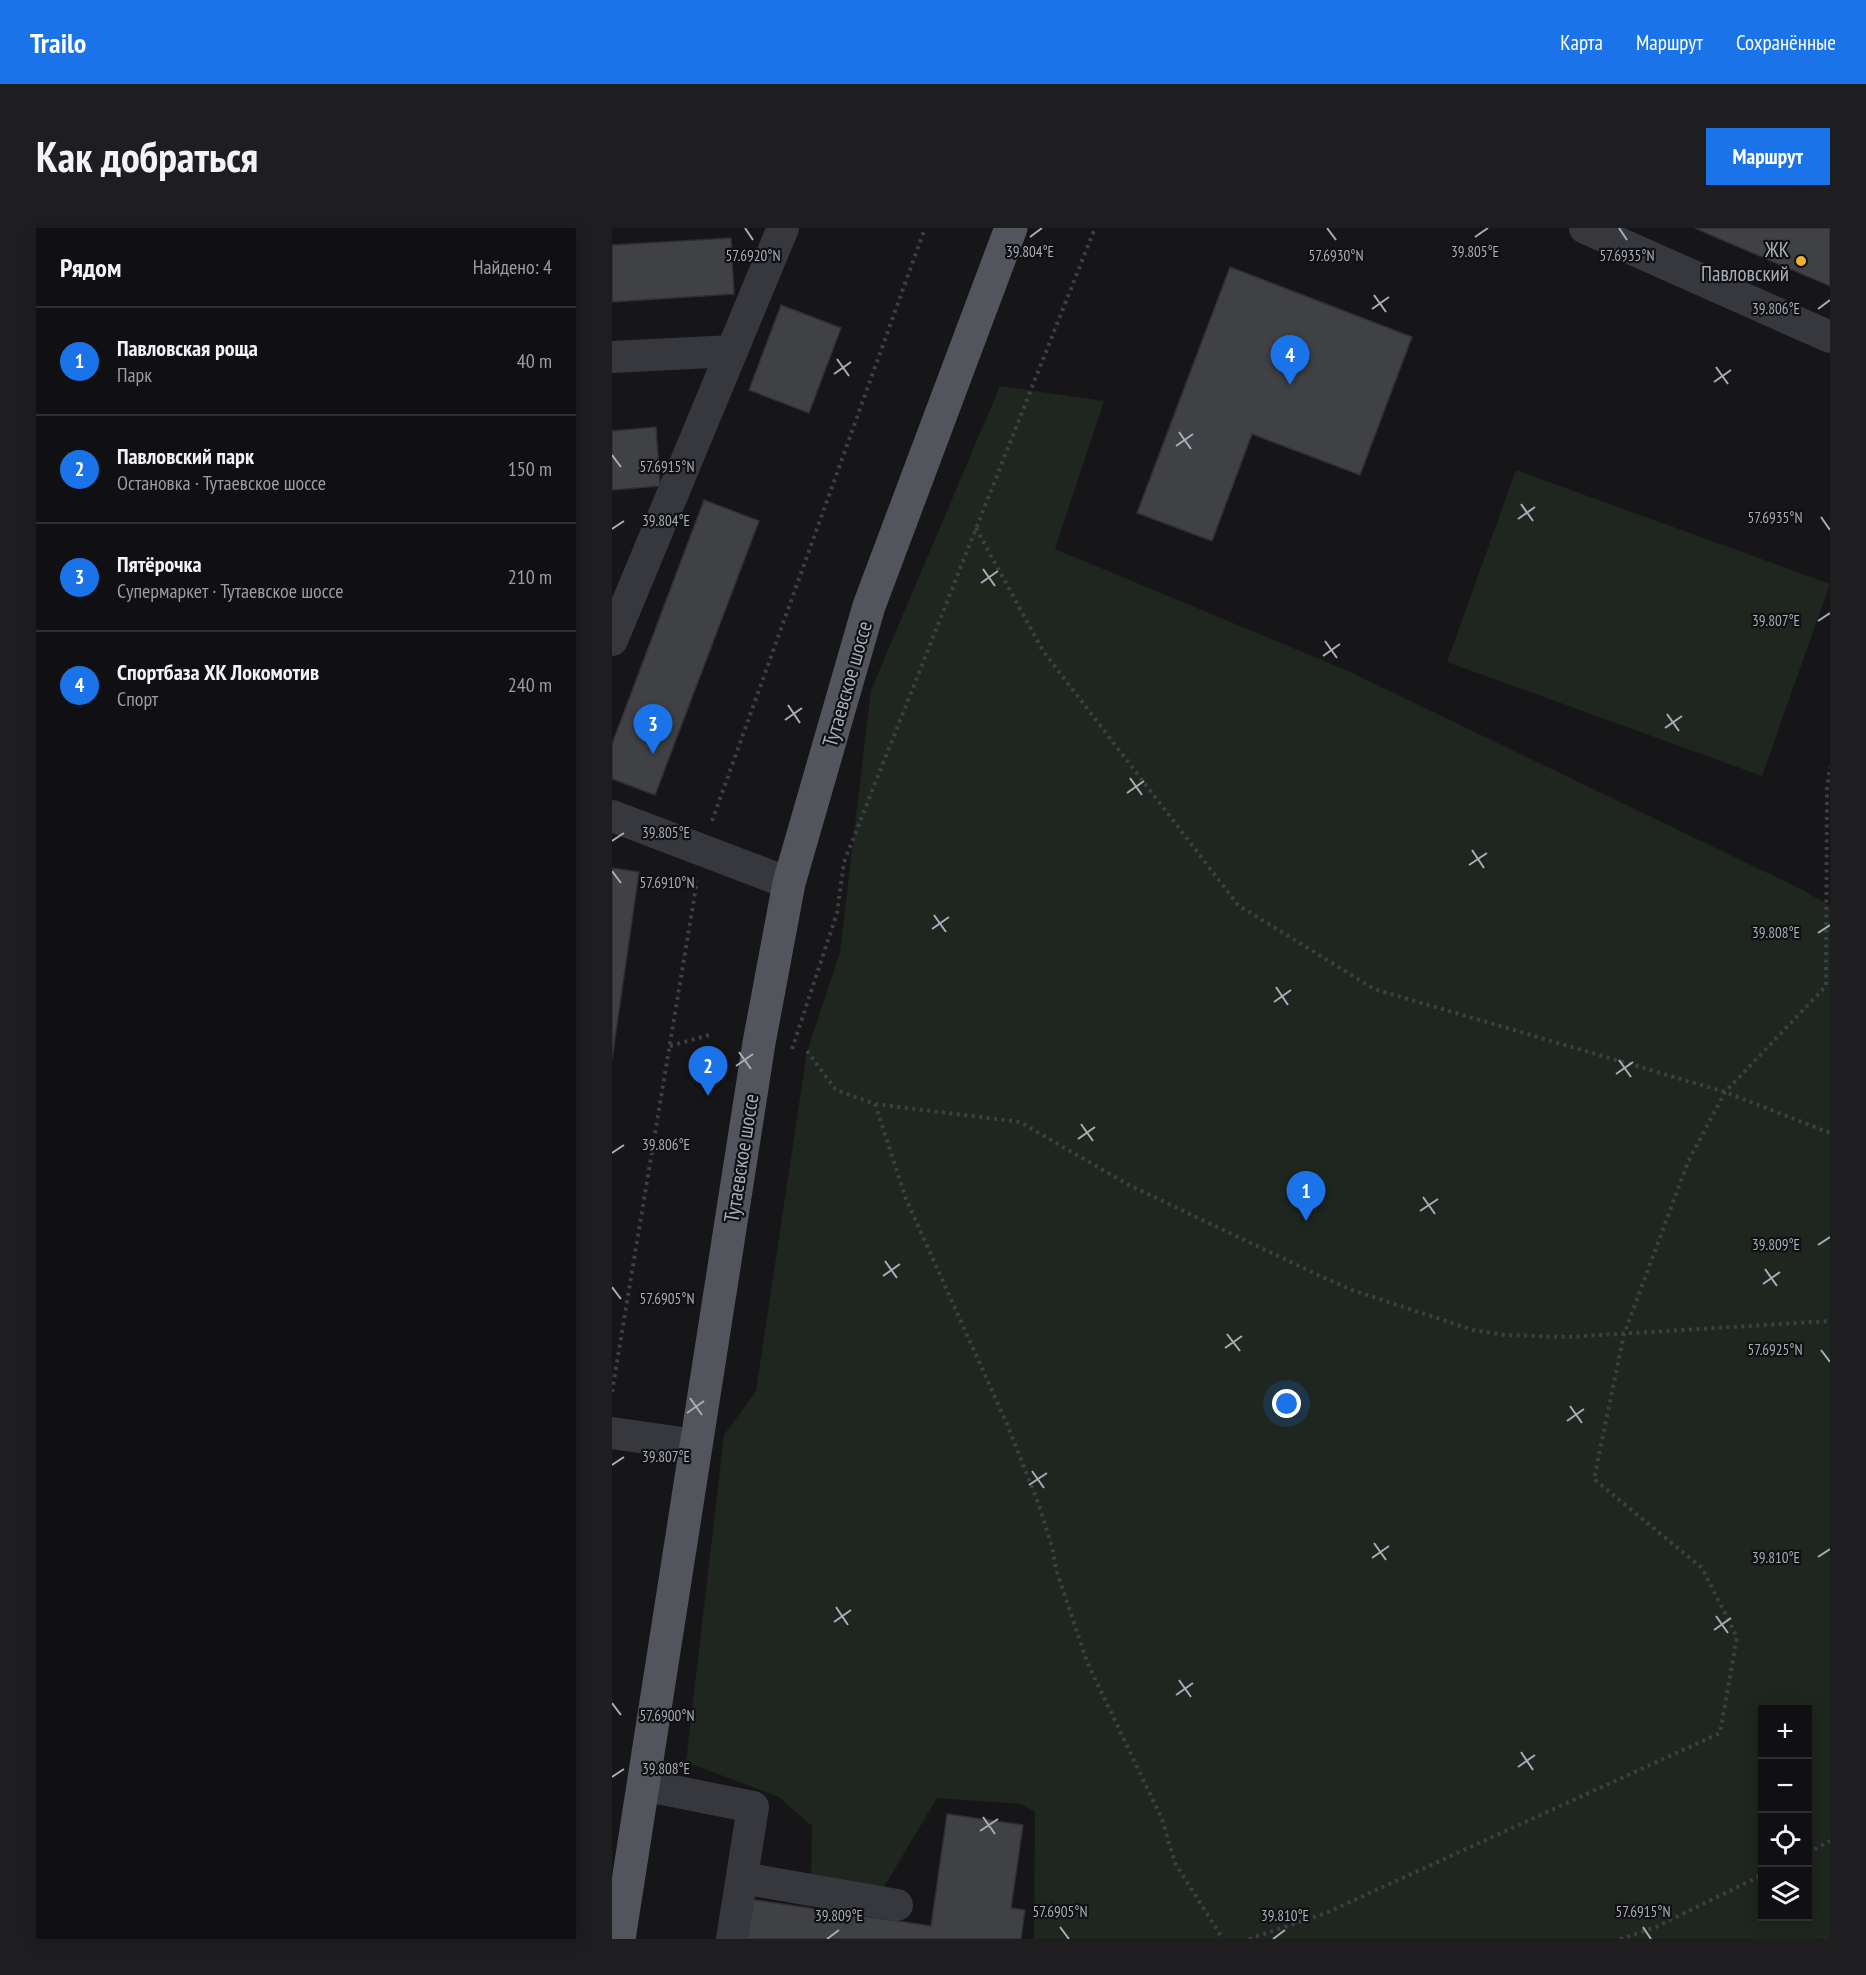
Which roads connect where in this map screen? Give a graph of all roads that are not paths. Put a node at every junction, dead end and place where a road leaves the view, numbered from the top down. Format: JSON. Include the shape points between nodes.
{"nodes":[{"id":1,"x":783,"y":228,"type":"edge"},
{"id":2,"x":1011,"y":228,"type":"edge"},
{"id":3,"x":1585,"y":228,"type":"edge"},
{"id":4,"x":1830,"y":337,"type":"edge"},
{"id":5,"x":732,"y":351,"type":"junction"},
{"id":6,"x":612,"y":357,"type":"edge"},
{"id":7,"x":612,"y":640,"type":"edge"},
{"id":8,"x":612,"y":816,"type":"edge"},
{"id":9,"x":789,"y":883,"type":"junction"},
{"id":10,"x":612,"y":1433,"type":"edge"},
{"id":11,"x":696,"y":1446,"type":"junction"},
{"id":12,"x":643,"y":1785,"type":"junction"},
{"id":13,"x":741,"y":1878,"type":"junction"},
{"id":14,"x":897,"y":1905,"type":"dead end"},
{"id":15,"x":619,"y":1939,"type":"edge"},
{"id":16,"x":732,"y":1939,"type":"edge"}],
"edges":[{"from":1,"to":5,"type":"lane"},
{"from":2,"to":9,"type":"main road","name":"Тутаевское шоссе","via":[[869,606]]},
{"from":3,"to":4,"type":"lane"},
{"from":5,"to":6,"type":"lane"},
{"from":5,"to":7,"type":"lane"},
{"from":8,"to":9,"type":"lane"},
{"from":9,"to":11,"type":"main road","name":"Тутаевское шоссе","via":[[759,1043]]},
{"from":10,"to":11,"type":"lane"},
{"from":11,"to":12,"type":"main road","name":"Тутаевское шоссе"},
{"from":12,"to":13,"type":"lane","via":[[753,1807]]},
{"from":12,"to":15,"type":"main road","name":"Тутаевское шоссе"},
{"from":13,"to":14,"type":"lane"},
{"from":13,"to":16,"type":"lane"}]}
